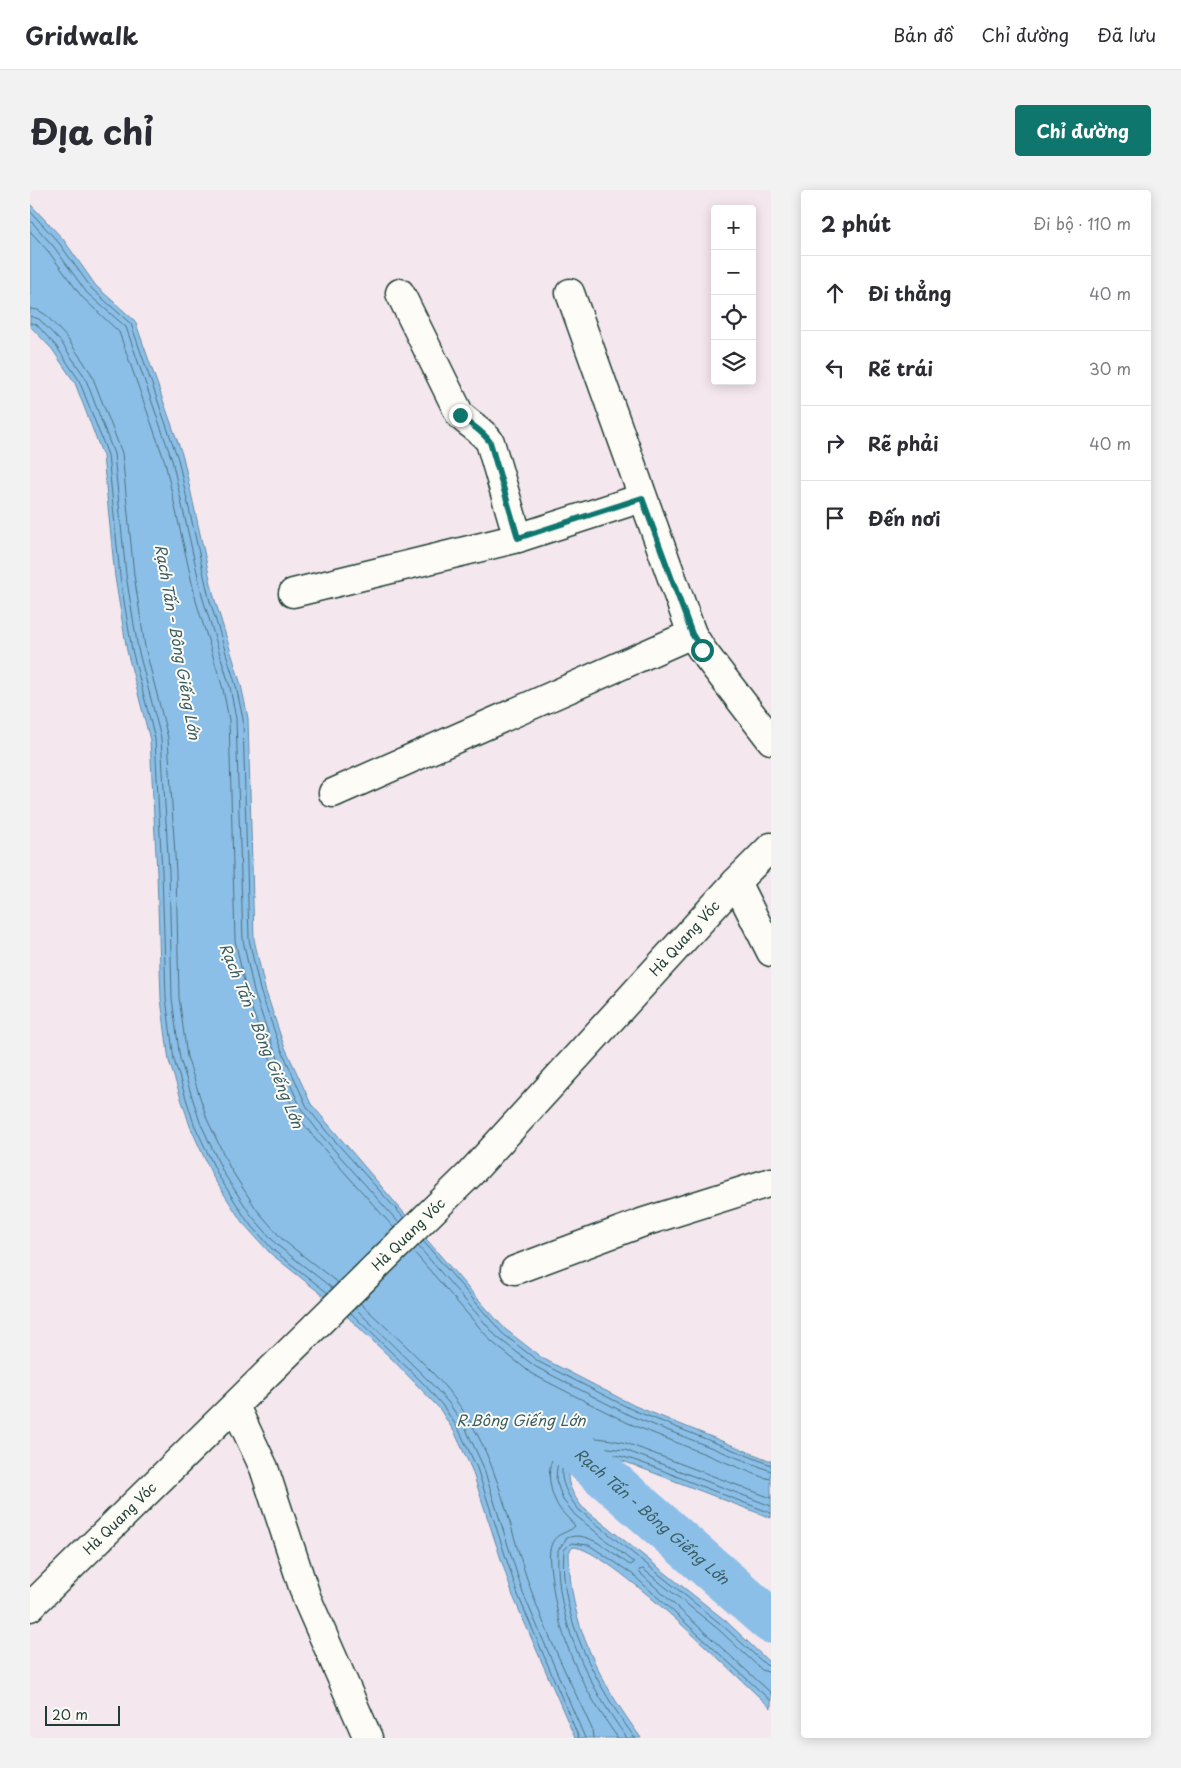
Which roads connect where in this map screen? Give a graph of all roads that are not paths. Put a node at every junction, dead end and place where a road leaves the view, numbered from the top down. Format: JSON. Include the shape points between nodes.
{"nodes":[{"id":1,"x":400,"y":293,"type":"dead end"},
{"id":2,"x":570,"y":293,"type":"dead end"},
{"id":3,"x":642,"y":498,"type":"junction"},
{"id":4,"x":518,"y":538,"type":"junction"},
{"id":5,"x":293,"y":593,"type":"dead end"},
{"id":6,"x":692,"y":634,"type":"junction"},
{"id":7,"x":771,"y":740,"type":"edge"},
{"id":8,"x":334,"y":793,"type":"dead end"},
{"id":9,"x":771,"y":847,"type":"edge"},
{"id":10,"x":736,"y":882,"type":"junction"},
{"id":11,"x":771,"y":952,"type":"edge"},
{"id":12,"x":771,"y":1182,"type":"edge"},
{"id":13,"x":515,"y":1270,"type":"dead end"},
{"id":14,"x":235,"y":1406,"type":"junction"},
{"id":15,"x":30,"y":1607,"type":"edge"},
{"id":16,"x":368,"y":1738,"type":"edge"}],
"edges":[{"from":1,"to":4,"type":"street","via":[[460,415],[482,431],[490,442]]},
{"from":2,"to":3,"type":"street"},
{"from":3,"to":4,"type":"street"},
{"from":3,"to":6,"type":"street"},
{"from":4,"to":5,"type":"street"},
{"from":6,"to":7,"type":"street"},
{"from":6,"to":8,"type":"street"},
{"from":9,"to":10,"type":"street","name":"Hà Quang Vóc"},
{"from":10,"to":11,"type":"street"},
{"from":10,"to":14,"type":"street","name":"Hà Quang Vóc","via":[[470,1174]]},
{"from":12,"to":13,"type":"street","via":[[644,1222]]},
{"from":14,"to":15,"type":"street","name":"Hà Quang Vóc"},
{"from":14,"to":16,"type":"street","via":[[264,1468],[307,1599]]}]}
